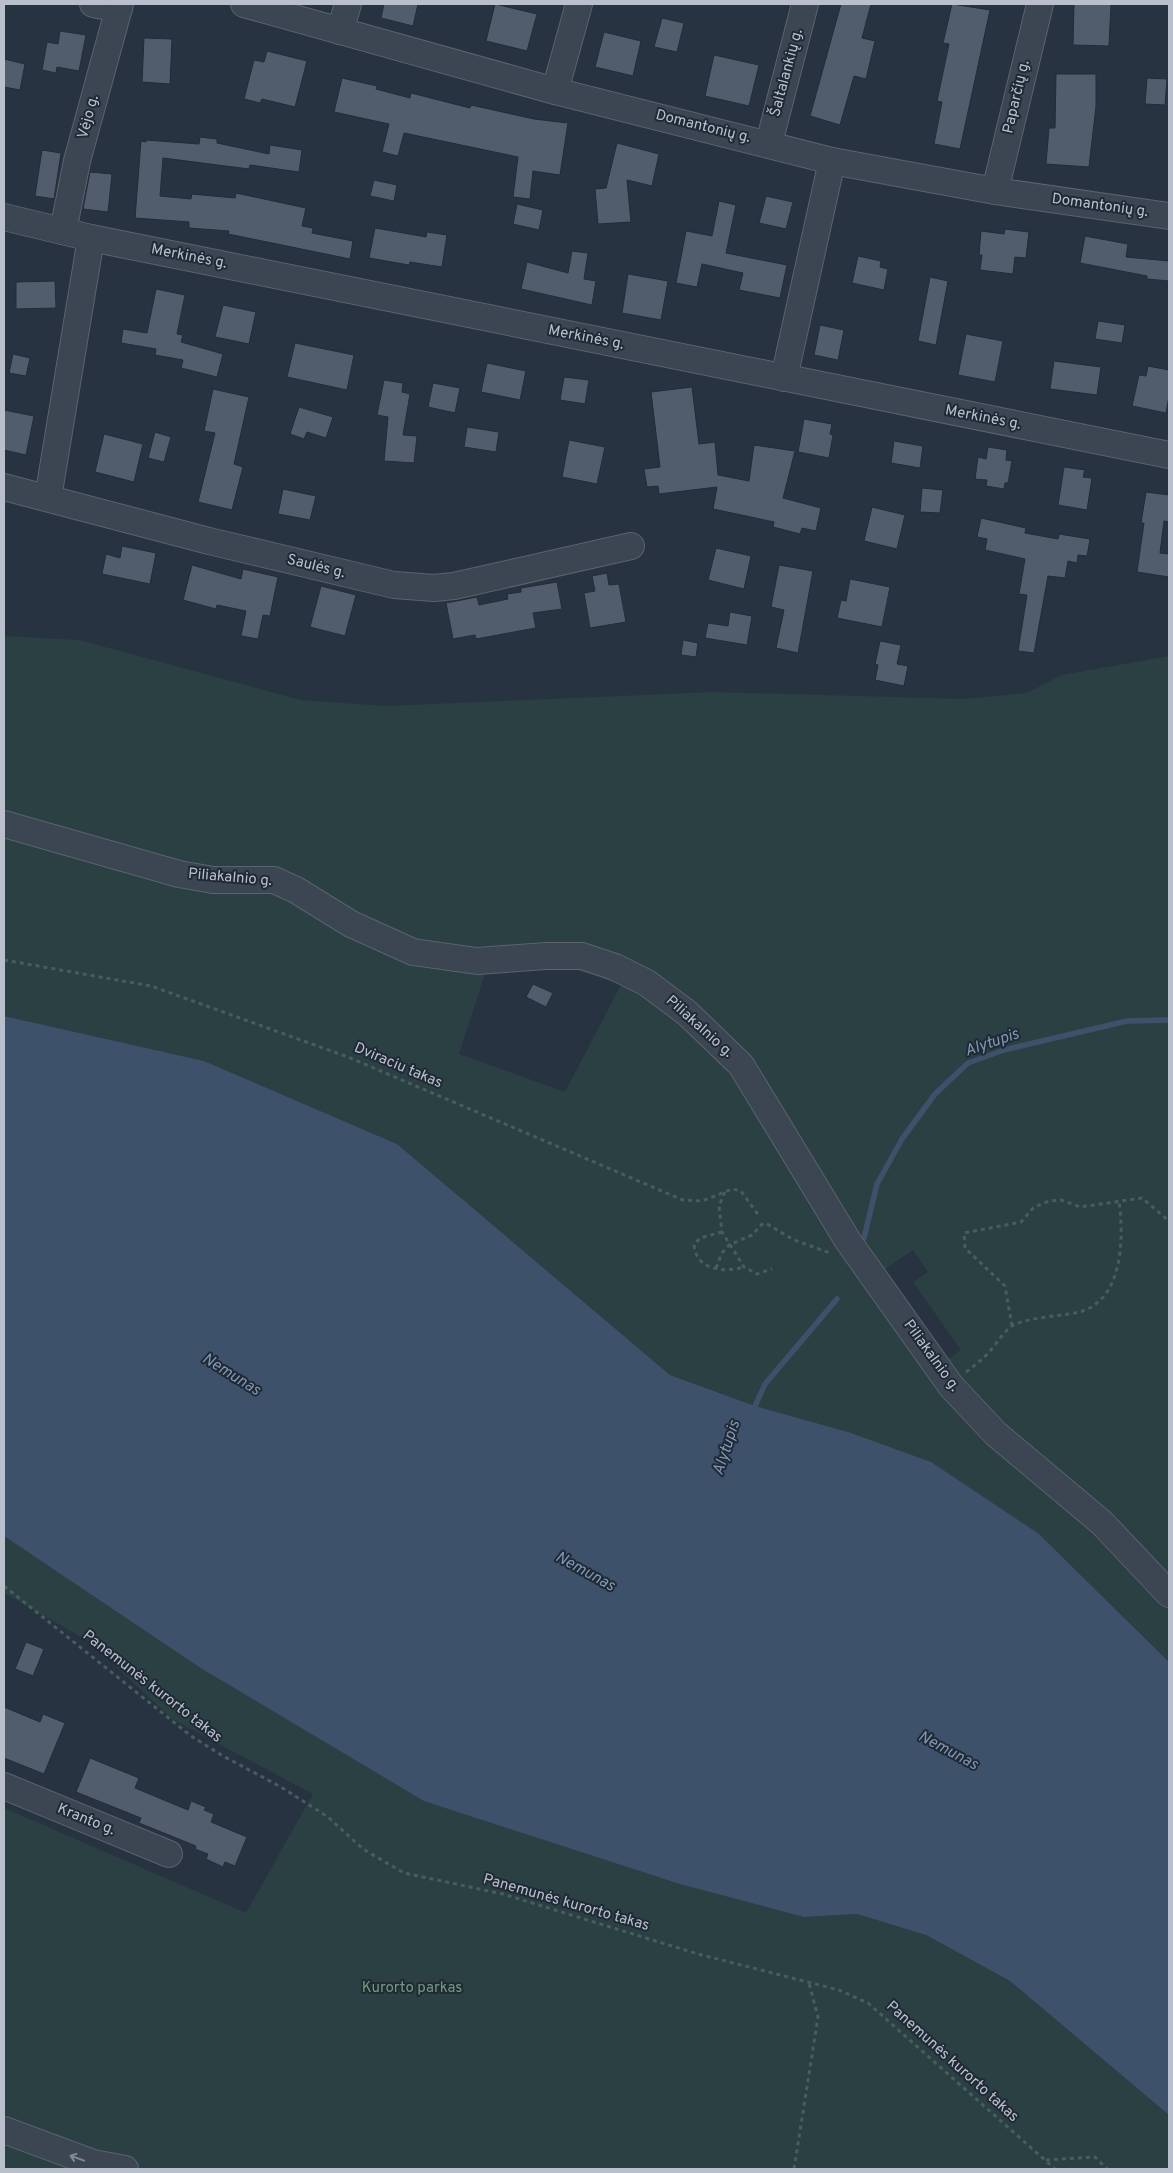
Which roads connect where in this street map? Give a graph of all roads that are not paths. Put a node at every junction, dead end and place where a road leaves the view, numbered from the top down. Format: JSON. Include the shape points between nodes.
{"nodes":[{"id":1,"x":93,"y":4,"type":"edge"},
{"id":2,"x":244,"y":4,"type":"edge"},
{"id":3,"x":348,"y":4,"type":"edge"},
{"id":4,"x":579,"y":4,"type":"edge"},
{"id":5,"x":805,"y":4,"type":"edge"},
{"id":6,"x":1040,"y":4,"type":"edge"},
{"id":7,"x":120,"y":6,"type":"edge"},
{"id":8,"x":340,"y":31,"type":"junction"},
{"id":9,"x":555,"y":91,"type":"junction"},
{"id":10,"x":769,"y":143,"type":"junction"},
{"id":11,"x":832,"y":161,"type":"junction"},
{"id":12,"x":995,"y":190,"type":"junction"},
{"id":13,"x":1169,"y":216,"type":"edge"},
{"id":14,"x":4,"y":217,"type":"edge"},
{"id":15,"x":62,"y":231,"type":"junction"},
{"id":16,"x":91,"y":238,"type":"junction"},
{"id":17,"x":784,"y":378,"type":"junction"},
{"id":18,"x":1169,"y":455,"type":"edge"},
{"id":19,"x":4,"y":487,"type":"edge"},
{"id":20,"x":48,"y":498,"type":"junction"},
{"id":21,"x":631,"y":546,"type":"dead end"},
{"id":22,"x":4,"y":824,"type":"edge"},
{"id":23,"x":1169,"y":1594,"type":"edge"},
{"id":24,"x":4,"y":1786,"type":"edge"},
{"id":25,"x":169,"y":1854,"type":"dead end"},
{"id":26,"x":4,"y":2130,"type":"edge"},
{"id":27,"x":125,"y":2169,"type":"edge"}],
"edges":[{"from":1,"to":7,"type":"street"},
{"from":2,"to":8,"type":"street","name":"Domantonių g."},
{"from":3,"to":8,"type":"street"},
{"from":4,"to":9,"type":"street"},
{"from":5,"to":10,"type":"street","name":"Šaltalankių g."},
{"from":6,"to":12,"type":"street","name":"Paparčių g."},
{"from":7,"to":15,"type":"street","name":"Vėjo g.","via":[[77,162]]},
{"from":8,"to":9,"type":"street","name":"Domantonių g."},
{"from":9,"to":10,"type":"street","name":"Domantonių g."},
{"from":10,"to":11,"type":"street","name":"Domantonių g."},
{"from":11,"to":12,"type":"street","name":"Domantonių g."},
{"from":11,"to":17,"type":"street"},
{"from":12,"to":13,"type":"street","name":"Domantonių g."},
{"from":14,"to":15,"type":"street","name":"Merkinės g."},
{"from":15,"to":16,"type":"street","name":"Merkinės g."},
{"from":16,"to":17,"type":"street","name":"Merkinės g."},
{"from":16,"to":20,"type":"street"},
{"from":17,"to":18,"type":"street","name":"Merkinės g."},
{"from":19,"to":20,"type":"street","name":"Saulės g."},
{"from":20,"to":21,"type":"street","name":"Saulės g.","via":[[209,541],[394,586],[414,588],[454,586]]},
{"from":22,"to":23,"type":"street","name":"Piliakalnio g.","via":[[179,874],[213,880],[274,880],[351,924],[413,952],[477,961],[582,956],[615,967],[647,983],[687,1013],[741,1064],[848,1241],[950,1386],[996,1434],[1102,1523]]},
{"from":24,"to":25,"type":"street","name":"Kranto g."},
{"from":27,"to":26,"type":"street","one_way":true,"via":[[93,2164]]}]}
